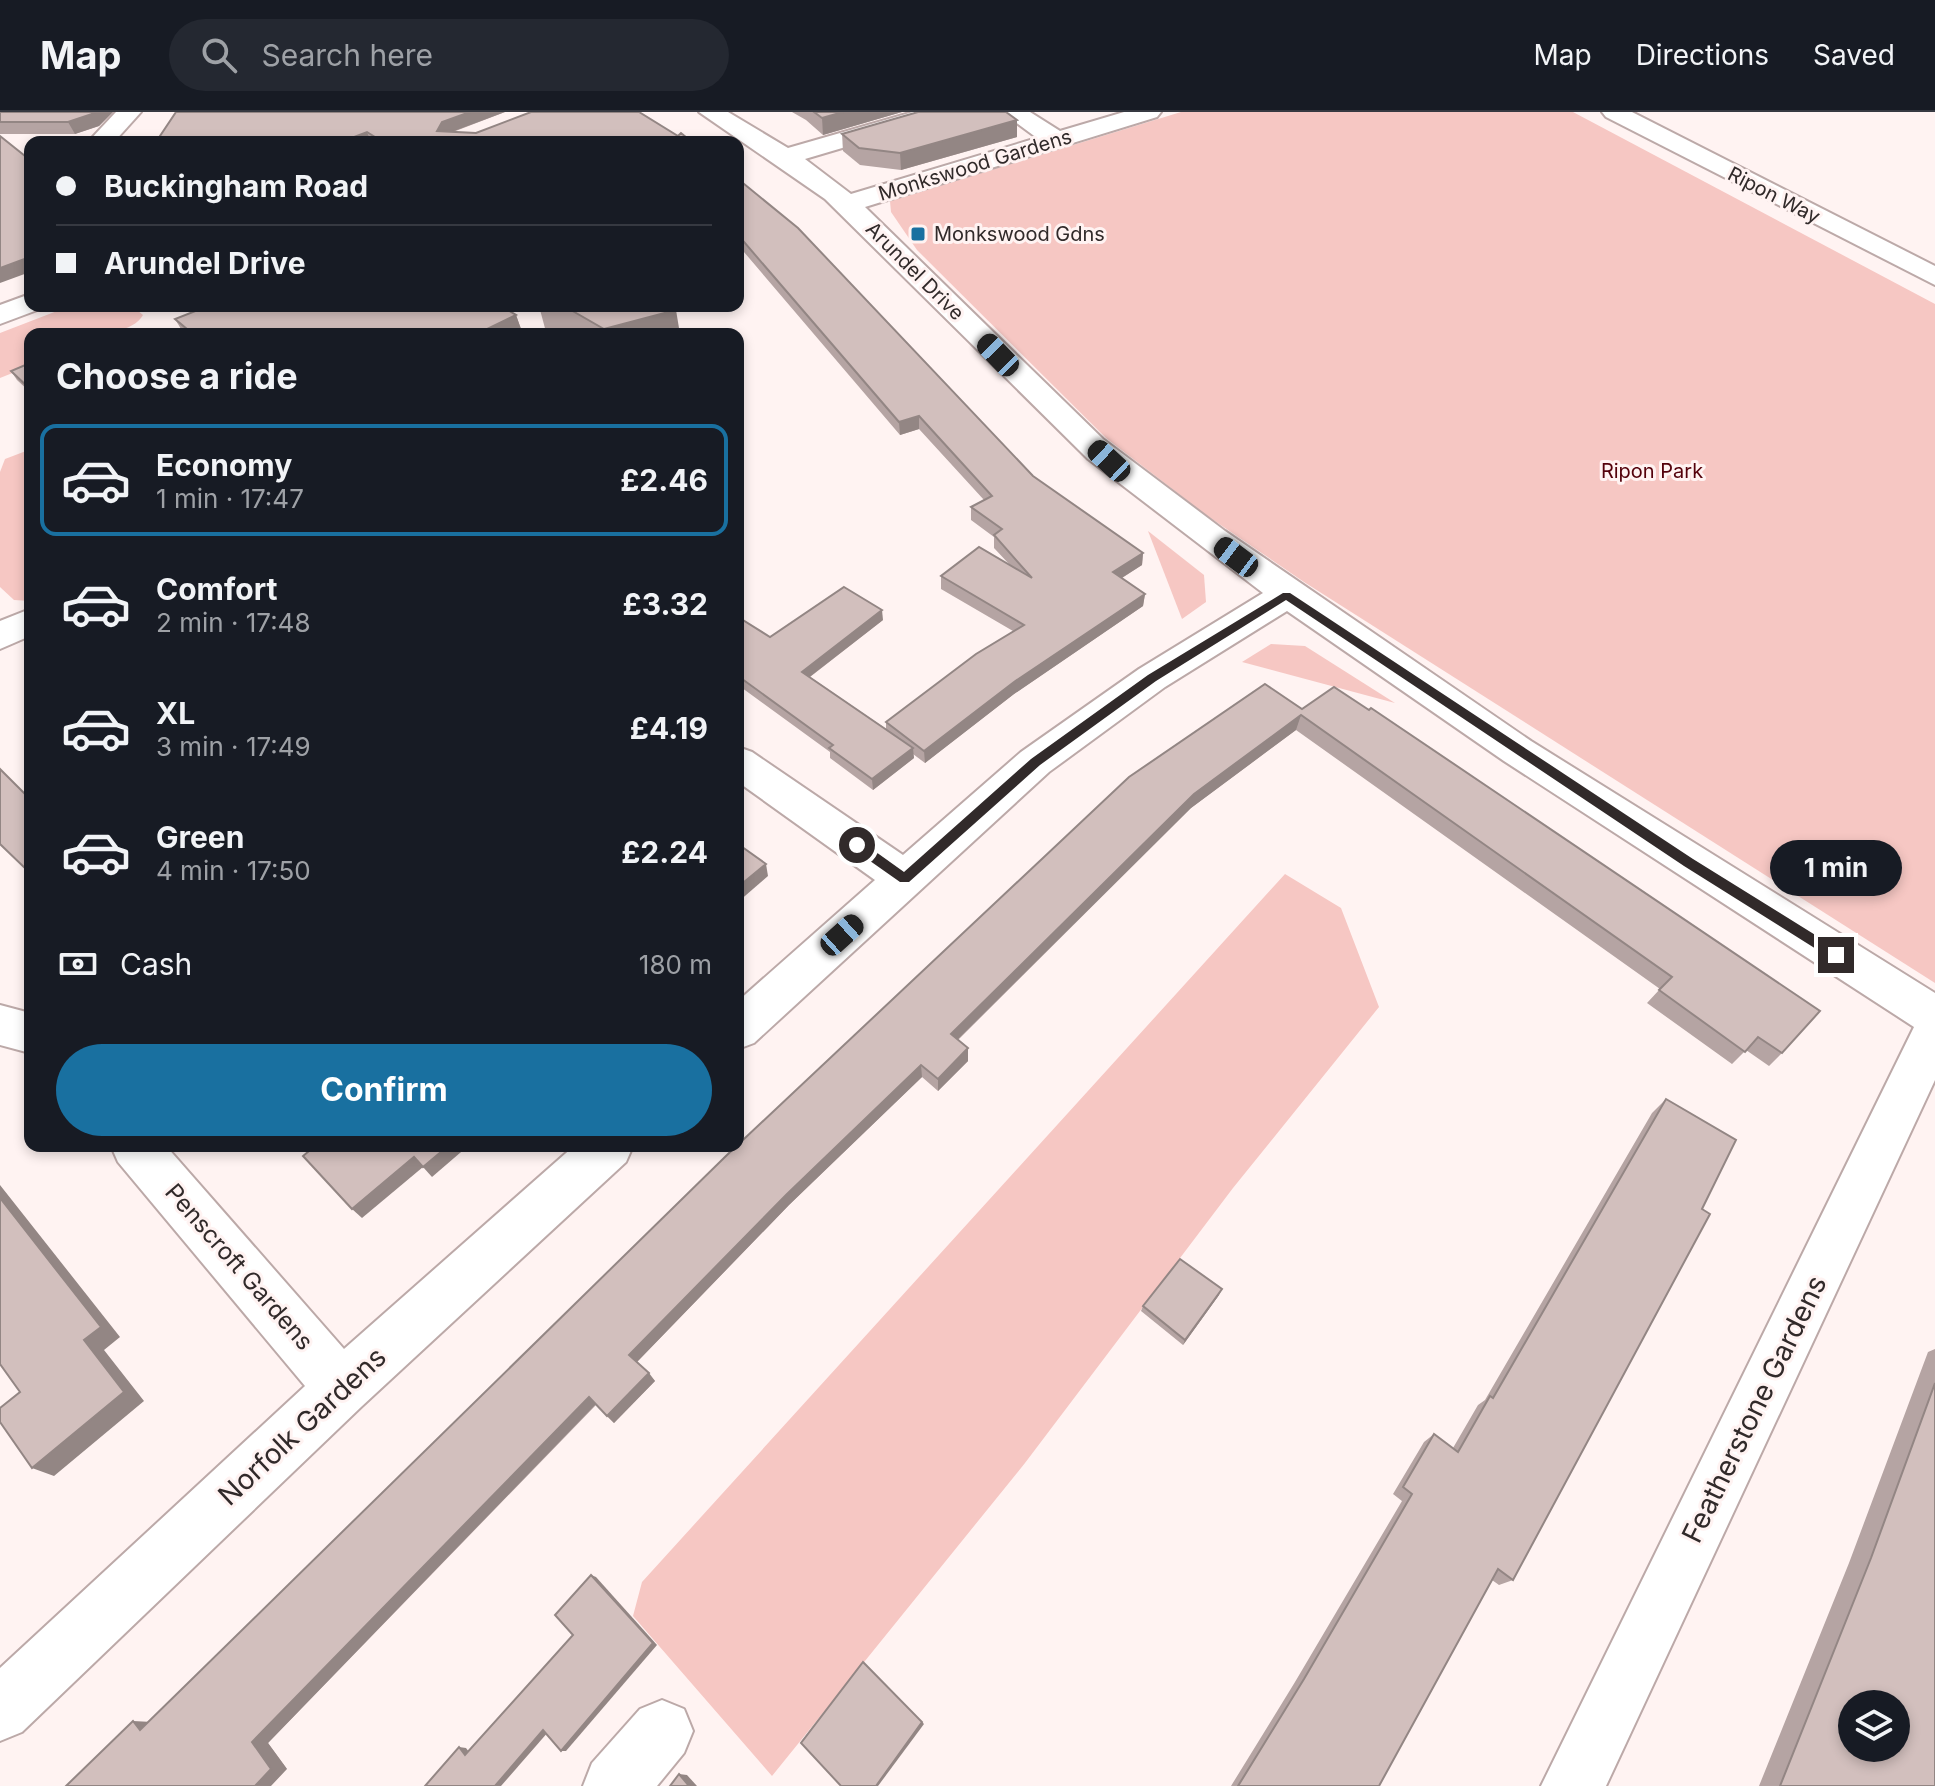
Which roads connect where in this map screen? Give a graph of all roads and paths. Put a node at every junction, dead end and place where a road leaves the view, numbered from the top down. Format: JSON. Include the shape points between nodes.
{"nodes":[{"id":1,"x":129,"y":112,"type":"edge"},
{"id":2,"x":711,"y":112,"type":"edge"},
{"id":3,"x":929,"y":112,"type":"edge"},
{"id":4,"x":1014,"y":112,"type":"edge"},
{"id":5,"x":1149,"y":112,"type":"edge"},
{"id":6,"x":1614,"y":112,"type":"edge"},
{"id":7,"x":106,"y":136,"type":"edge"},
{"id":8,"x":1056,"y":140,"type":"junction"},
{"id":9,"x":785,"y":157,"type":"junction"},
{"id":10,"x":847,"y":204,"type":"junction"},
{"id":11,"x":1935,"y":277,"type":"edge"},
{"id":12,"x":24,"y":305,"type":"edge"},
{"id":13,"x":0,"y":315,"type":"edge"},
{"id":14,"x":1286,"y":595,"type":"junction"},
{"id":15,"x":744,"y":766,"type":"edge"},
{"id":16,"x":905,"y":879,"type":"junction"},
{"id":17,"x":1935,"y":1017,"type":"edge"},
{"id":18,"x":744,"y":1024,"type":"edge"},
{"id":19,"x":0,"y":1025,"type":"edge"},
{"id":20,"x":24,"y":1031,"type":"edge"},
{"id":21,"x":1935,"y":1031,"type":"edge"},
{"id":22,"x":140,"y":1152,"type":"edge"},
{"id":23,"x":602,"y":1152,"type":"edge"},
{"id":24,"x":342,"y":1388,"type":"junction"},
{"id":25,"x":0,"y":1710,"type":"edge"},
{"id":26,"x":662,"y":1731,"type":"dead end"},
{"id":27,"x":615,"y":1786,"type":"edge"},
{"id":28,"x":1573,"y":1786,"type":"edge"}],
"edges":[{"from":1,"to":7,"type":"street"},
{"from":2,"to":9,"type":"street","name":"Arundel Drive"},
{"from":3,"to":9,"type":"street"},
{"from":4,"to":8,"type":"street"},
{"from":5,"to":8,"type":"street","name":"Monkswood Gardens"},
{"from":6,"to":11,"type":"street","name":"Ripon Way"},
{"from":8,"to":10,"type":"street","name":"Monkswood Gardens"},
{"from":9,"to":10,"type":"street","name":"Arundel Drive"},
{"from":10,"to":14,"type":"street","name":"Arundel Drive","via":[[1109,461]]},
{"from":12,"to":13,"type":"street"},
{"from":14,"to":16,"type":"street","via":[[1152,678],[1035,762]]},
{"from":14,"to":17,"type":"street","name":"Arundel Drive","via":[[1688,862]]},
{"from":15,"to":16,"type":"street"},
{"from":16,"to":18,"type":"street"},
{"from":19,"to":20,"type":"street"},
{"from":21,"to":28,"type":"street","name":"Featherstone Gardens"},
{"from":22,"to":24,"type":"street","name":"Penscroft Gardens"},
{"from":23,"to":24,"type":"street","name":"Norfolk Gardens"},
{"from":24,"to":25,"type":"street","name":"Norfolk Gardens"},
{"from":26,"to":27,"type":"street"}]}
